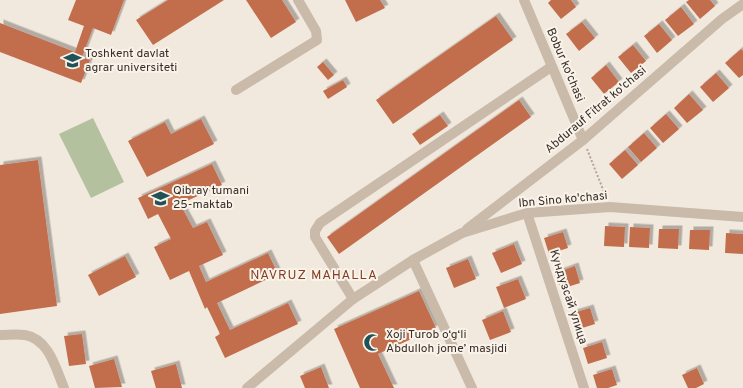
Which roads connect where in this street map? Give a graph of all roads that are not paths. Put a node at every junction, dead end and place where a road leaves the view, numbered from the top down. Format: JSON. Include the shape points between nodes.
{"nodes":[{"id":1,"x":298,"y":0,"type":"edge"},
{"id":2,"x":524,"y":0,"type":"edge"},
{"id":3,"x":743,"y":4,"type":"edge"},
{"id":4,"x":551,"y":67,"type":"junction"},
{"id":5,"x":236,"y":90,"type":"dead end"},
{"id":6,"x":583,"y":140,"type":"junction"},
{"id":7,"x":527,"y":214,"type":"junction"},
{"id":8,"x":743,"y":217,"type":"edge"},
{"id":9,"x":462,"y":233,"type":"junction"},
{"id":10,"x":413,"y":260,"type":"junction"},
{"id":11,"x":353,"y":299,"type":"junction"},
{"id":12,"x":0,"y":335,"type":"edge"},
{"id":13,"x":64,"y":388,"type":"edge"},
{"id":14,"x":247,"y":388,"type":"edge"},
{"id":15,"x":472,"y":388,"type":"edge"},
{"id":16,"x":584,"y":388,"type":"edge"}],
"edges":[{"from":1,"to":5,"type":"street","via":[[316,31],[317,40]]},
{"from":2,"to":4,"type":"street","name":"Bobur ko'chasi"},
{"from":3,"to":6,"type":"street","name":"Abdurauf Fitrat ko'chasi","via":[[722,19]]},
{"from":4,"to":6,"type":"street","name":"Bobur ko'chasi"},
{"from":4,"to":11,"type":"street","via":[[320,223],[315,231],[315,237]]},
{"from":6,"to":9,"type":"street","name":"Abdurauf Fitrat ko'chasi"},
{"from":7,"to":8,"type":"street","name":"Ibn Sino ko'chasi","via":[[610,208]]},
{"from":7,"to":9,"type":"street","name":"Ibn Sino ko'chasi"},
{"from":7,"to":16,"type":"street","name":"Кундузсай улица"},
{"from":9,"to":10,"type":"street","name":"Ibn Sino ko'chasi"},
{"from":10,"to":11,"type":"street","name":"Ibn Sino ko'chasi"},
{"from":10,"to":15,"type":"street"},
{"from":11,"to":14,"type":"street","name":"Ibn Sino ko'chasi"},
{"from":12,"to":13,"type":"street","via":[[25,335],[41,342],[48,351]]}]}
